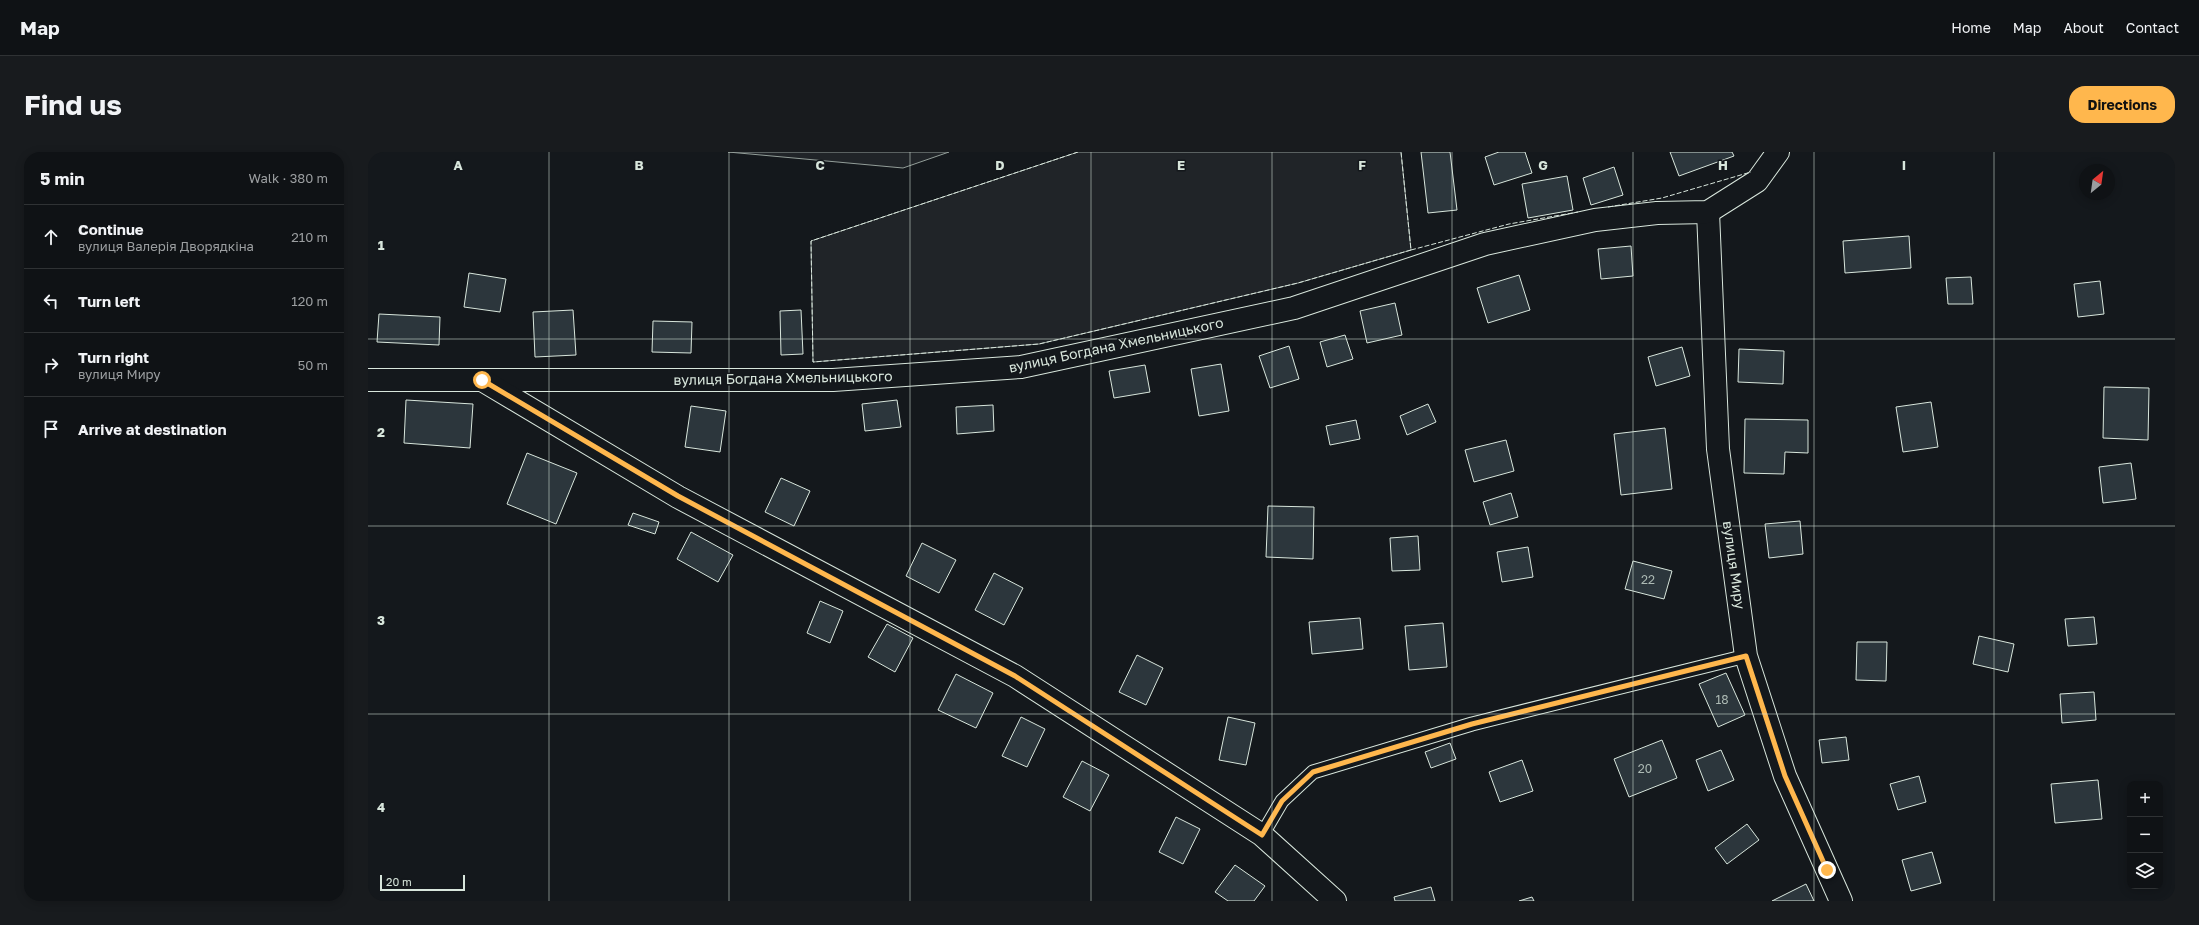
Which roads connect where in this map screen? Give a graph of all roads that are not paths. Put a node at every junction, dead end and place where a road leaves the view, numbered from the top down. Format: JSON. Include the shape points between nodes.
{"nodes":[{"id":1,"x":1778,"y":152,"type":"edge"},
{"id":2,"x":1708,"y":212,"type":"junction"},
{"id":3,"x":368,"y":380,"type":"edge"},
{"id":4,"x":482,"y":380,"type":"junction"},
{"id":5,"x":1746,"y":656,"type":"junction"},
{"id":6,"x":1262,"y":835,"type":"junction"},
{"id":7,"x":1335,"y":901,"type":"edge"},
{"id":8,"x":1841,"y":901,"type":"edge"}],
"edges":[{"from":1,"to":2,"type":"street","via":[[1757,181]]},
{"from":2,"to":4,"type":"street","name":"вулиця Богдана Хмельницького","via":[[1657,213],[1595,220],[1485,244],[1294,308],[1021,367],[833,380]]},
{"from":2,"to":5,"type":"street","name":"вулиця Миру","via":[[1718,449]]},
{"from":3,"to":4,"type":"street","name":"вулиця Богдана Хмельницького"},
{"from":4,"to":6,"type":"street","via":[[678,496],[1015,676]]},
{"from":5,"to":6,"type":"lane","via":[[1472,724],[1313,772],[1282,801]]},
{"from":5,"to":8,"type":"street","name":"вулиця Миру","via":[[1785,776]]},
{"from":6,"to":7,"type":"street"}]}
